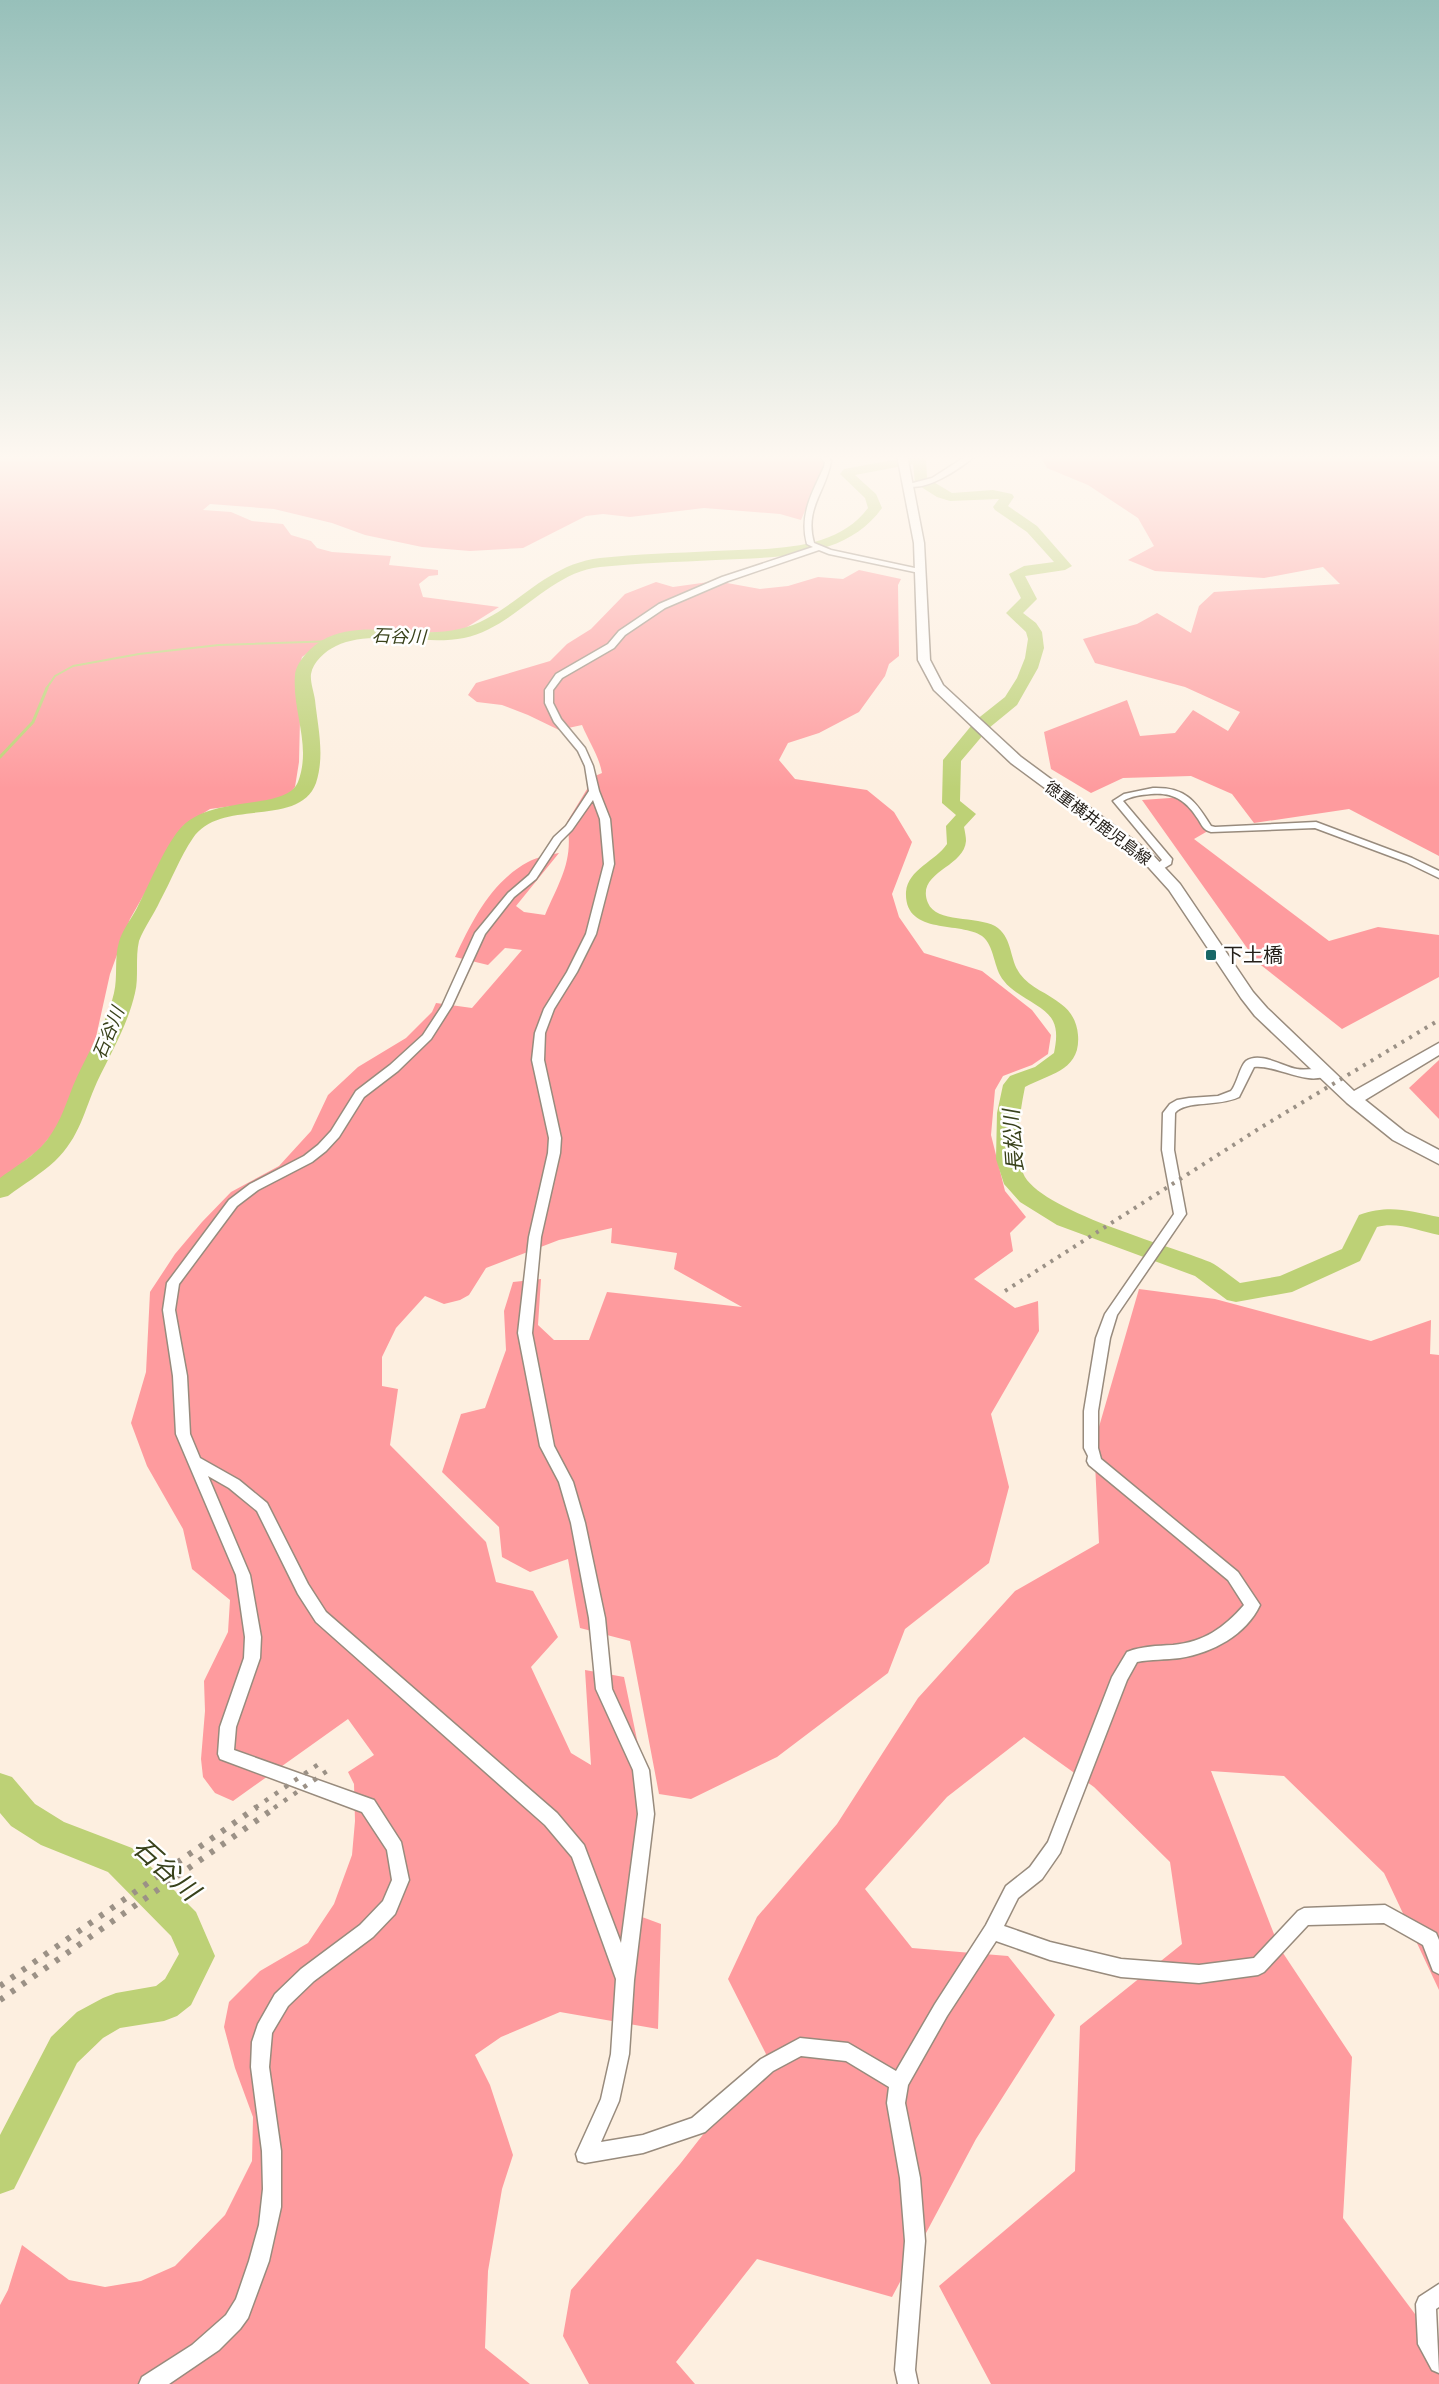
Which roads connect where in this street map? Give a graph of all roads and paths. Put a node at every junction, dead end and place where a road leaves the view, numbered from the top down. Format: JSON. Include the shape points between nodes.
{"nodes":[{"id":1,"x":759,"y":566,"type":"edge"},
{"id":2,"x":897,"y":566,"type":"edge"},
{"id":3,"x":921,"y":566,"type":"edge"},
{"id":4,"x":921,"y":572,"type":"junction"},
{"id":5,"x":594,"y":791,"type":"junction"},
{"id":6,"x":1158,"y":868,"type":"junction"},
{"id":7,"x":1439,"y":875,"type":"edge"},
{"id":8,"x":1439,"y":1048,"type":"edge"},
{"id":9,"x":1324,"y":1073,"type":"junction"},
{"id":10,"x":1353,"y":1099,"type":"junction"},
{"id":11,"x":1439,"y":1158,"type":"edge"},
{"id":12,"x":197,"y":1463,"type":"junction"},
{"id":13,"x":992,"y":1931,"type":"junction"},
{"id":14,"x":1439,"y":1965,"type":"edge"},
{"id":15,"x":625,"y":1980,"type":"junction"},
{"id":16,"x":899,"y":2083,"type":"junction"},
{"id":17,"x":1439,"y":2294,"type":"edge"},
{"id":18,"x":1439,"y":2363,"type":"edge"},
{"id":19,"x":149,"y":2384,"type":"edge"},
{"id":20,"x":908,"y":2384,"type":"edge"}],
"edges":[{"from":1,"to":5,"type":"street","via":[[662,606],[622,633],[611,646],[559,676],[549,690],[549,703],[557,720],[582,750]]},
{"from":2,"to":4,"type":"street"},
{"from":3,"to":4,"type":"main road","name":"徳重横井鹿児島線"},
{"from":4,"to":6,"type":"main road","name":"徳重横井鹿児島線","via":[[924,660],[938,687],[1043,781]]},
{"from":5,"to":12,"type":"street","via":[[532,877],[480,933],[447,1005],[427,1037],[360,1094],[322,1148],[233,1203],[173,1283],[169,1310],[180,1376],[183,1434]]},
{"from":5,"to":15,"type":"street","via":[[605,819],[609,864],[591,934],[540,1033],[538,1060],[555,1138],[535,1237],[525,1333],[548,1446],[566,1482],[578,1523],[597,1618],[604,1689],[640,1770],[646,1814]]},
{"from":6,"to":7,"type":"street","via":[[1167,859],[1118,801],[1122,796],[1159,789],[1176,792],[1193,804],[1208,828],[1214,830],[1303,824],[1326,827]]},
{"from":6,"to":9,"type":"main road","name":"徳重横井鹿児島線","via":[[1247,995]]},
{"from":8,"to":10,"type":"main road"},
{"from":9,"to":10,"type":"main road","name":"徳重横井鹿児島線"},
{"from":9,"to":13,"type":"street","via":[[1297,1073],[1261,1061],[1250,1064],[1238,1092],[1228,1099],[1179,1102],[1169,1113],[1168,1150],[1180,1214],[1111,1314],[1102,1338],[1091,1411],[1091,1448],[1094,1461],[1233,1576],[1253,1605],[1233,1630],[1206,1646],[1132,1657],[1120,1677],[1054,1847],[1036,1873],[1012,1892]]},
{"from":10,"to":11,"type":"main road","name":"徳重横井鹿児島線","via":[[1399,1136]]},
{"from":12,"to":15,"type":"street","via":[[234,1484],[262,1507],[321,1617],[551,1819],[578,1851]]},
{"from":12,"to":19,"type":"street","via":[[243,1575],[253,1637],[252,1658],[228,1727],[226,1754],[368,1806],[383,1824],[397,1852],[402,1881],[393,1903],[365,1934],[306,1976],[274,2006],[264,2032],[260,2063],[270,2133],[273,2205],[266,2246],[241,2310],[186,2363]]},
{"from":13,"to":14,"type":"street","via":[[1050,1951],[1121,1968],[1199,1974],[1258,1966],[1304,1917],[1385,1914],[1430,1939]]},
{"from":13,"to":16,"type":"street"},
{"from":15,"to":16,"type":"street","via":[[620,2054],[610,2101],[585,2154],[643,2144],[698,2125],[767,2065],[800,2047],[848,2052]]},
{"from":16,"to":20,"type":"street","via":[[896,2103],[910,2178],[915,2241],[905,2370]]},
{"from":17,"to":18,"type":"street","via":[[1426,2304],[1428,2344]]}]}
